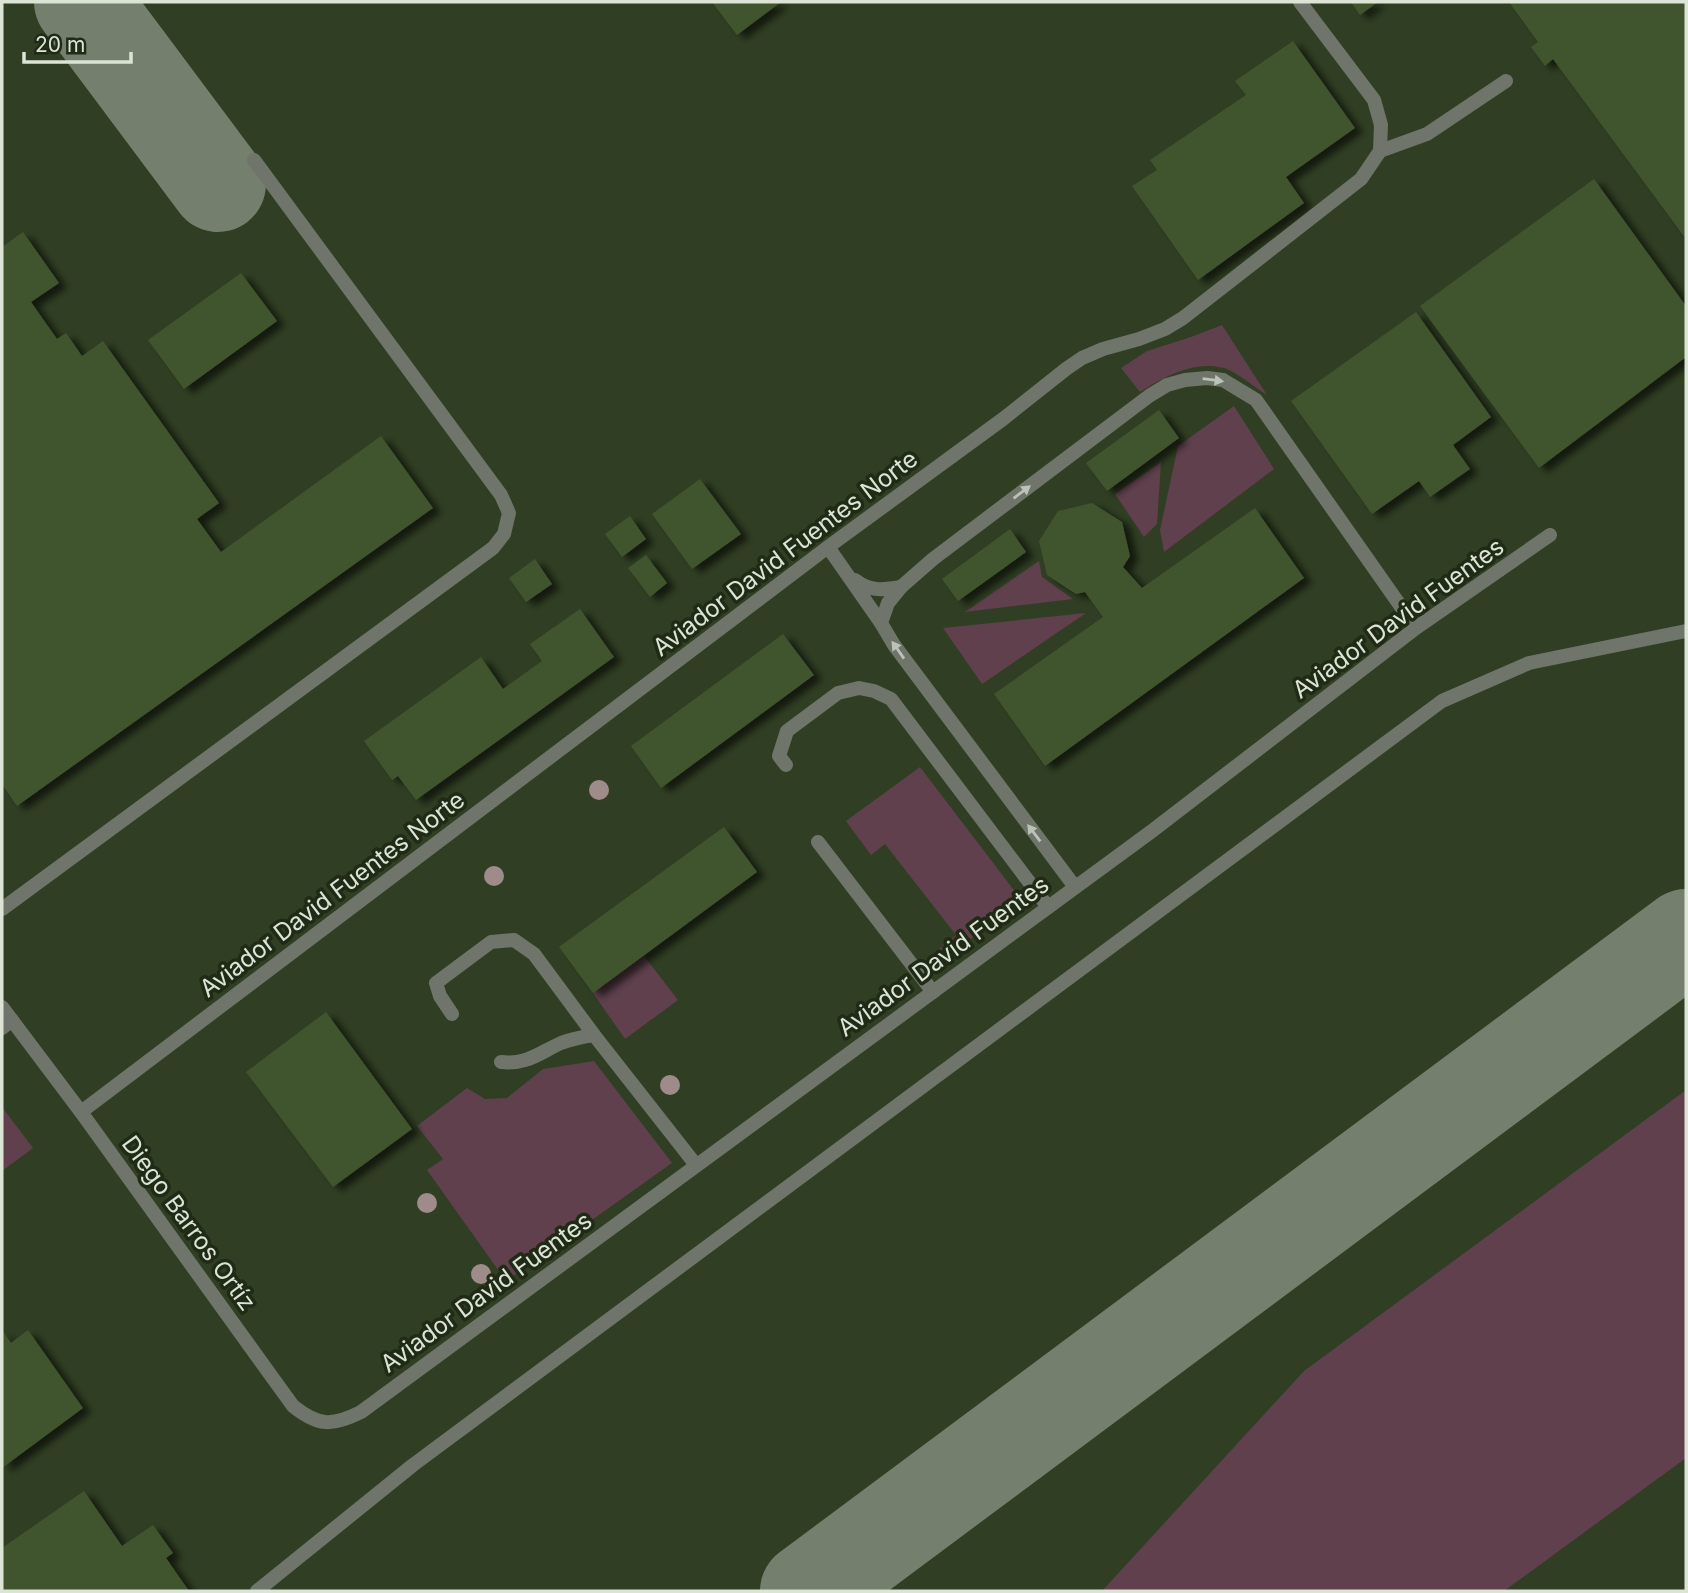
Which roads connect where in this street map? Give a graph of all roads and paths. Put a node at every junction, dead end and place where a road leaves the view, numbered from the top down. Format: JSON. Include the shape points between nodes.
{"nodes":[{"id":1,"x":1300,"y":2,"type":"edge"},
{"id":2,"x":1506,"y":81,"type":"dead end"},
{"id":3,"x":1380,"y":151,"type":"junction"},
{"id":4,"x":254,"y":160,"type":"dead end"},
{"id":5,"x":1550,"y":535,"type":"dead end"},
{"id":6,"x":828,"y":547,"type":"junction"},
{"id":7,"x":846,"y":573,"type":"junction"},
{"id":8,"x":901,"y":587,"type":"junction"},
{"id":9,"x":881,"y":623,"type":"junction"},
{"id":10,"x":1416,"y":628,"type":"junction"},
{"id":11,"x":1686,"y":631,"type":"edge"},
{"id":12,"x":786,"y":765,"type":"dead end"},
{"id":13,"x":818,"y":842,"type":"dead end"},
{"id":14,"x":1075,"y":887,"type":"junction"},
{"id":15,"x":1048,"y":907,"type":"junction"},
{"id":16,"x":2,"y":909,"type":"edge"},
{"id":17,"x":933,"y":992,"type":"junction"},
{"id":18,"x":2,"y":1007,"type":"edge"},
{"id":19,"x":452,"y":1014,"type":"dead end"},
{"id":20,"x":7,"y":1024,"type":"edge"},
{"id":21,"x":594,"y":1035,"type":"junction"},
{"id":22,"x":501,"y":1062,"type":"dead end"},
{"id":23,"x":81,"y":1112,"type":"junction"},
{"id":24,"x":696,"y":1165,"type":"junction"},
{"id":25,"x":361,"y":1412,"type":"joint"},
{"id":26,"x":257,"y":1591,"type":"edge"}],
"edges":[{"from":1,"to":3,"type":"street","via":[[1374,100],[1381,125]]},
{"from":2,"to":3,"type":"street","via":[[1427,134]]},
{"from":3,"to":6,"type":"street","name":"Aviador David Fuentes Norte","via":[[1361,179],[1183,318],[1165,329],[1083,358]]},
{"from":4,"to":16,"type":"street","via":[[501,495],[509,513],[504,534],[493,548]]},
{"from":5,"to":10,"type":"street","name":"Aviador David Fuentes"},
{"from":6,"to":7,"type":"street"},
{"from":6,"to":23,"type":"street","name":"Aviador David Fuentes Norte"},
{"from":7,"to":8,"type":"street","via":[[870,589]]},
{"from":7,"to":9,"type":"street"},
{"from":8,"to":9,"type":"street","via":[[888,603]]},
{"from":8,"to":10,"type":"street","one_way":true,"via":[[1149,396],[1167,385],[1207,378],[1223,380],[1256,400]]},
{"from":14,"to":9,"type":"street","one_way":true},
{"from":10,"to":14,"type":"street","name":"Aviador David Fuentes"},
{"from":11,"to":26,"type":"street","via":[[1529,663],[1442,701],[413,1465]]},
{"from":12,"to":15,"type":"street","via":[[779,756],[787,731],[838,693],[859,688],[891,699]]},
{"from":13,"to":17,"type":"street"},
{"from":14,"to":15,"type":"street","name":"Aviador David Fuentes"},
{"from":15,"to":17,"type":"street","name":"Aviador David Fuentes"},
{"from":17,"to":24,"type":"street","name":"Aviador David Fuentes"},
{"from":18,"to":20,"type":"street","name":"Diego Barros Ortíz"},
{"from":19,"to":21,"type":"street","via":[[436,983],[491,942],[514,940],[534,954]]},
{"from":20,"to":23,"type":"street","name":"Diego Barros Ortíz"},
{"from":21,"to":22,"type":"street","via":[[564,1042],[515,1064]]},
{"from":21,"to":24,"type":"street"},
{"from":23,"to":25,"type":"street","name":"Diego Barros Ortíz","via":[[293,1406],[306,1417],[325,1422],[342,1421]]},
{"from":24,"to":25,"type":"street","name":"Aviador David Fuentes"}]}
